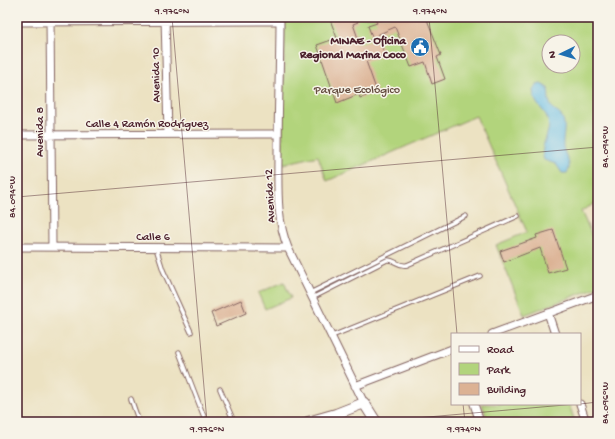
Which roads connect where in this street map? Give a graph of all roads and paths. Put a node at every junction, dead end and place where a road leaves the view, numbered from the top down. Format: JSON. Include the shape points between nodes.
{"nodes":[{"id":1,"x":165,"y":19,"type":"edge"},
{"id":2,"x":280,"y":19,"type":"edge"},
{"id":3,"x":50,"y":20,"type":"edge"},
{"id":4,"x":17,"y":22,"type":"edge"},
{"id":5,"x":168,"y":133,"type":"junction"},
{"id":6,"x":17,"y":134,"type":"edge"},
{"id":7,"x":50,"y":134,"type":"junction"},
{"id":8,"x":278,"y":134,"type":"junction"},
{"id":9,"x":466,"y":216,"type":"dead end"},
{"id":10,"x":518,"y":216,"type":"dead end"},
{"id":11,"x":17,"y":247,"type":"edge"},
{"id":12,"x":52,"y":247,"type":"junction"},
{"id":13,"x":156,"y":247,"type":"junction"},
{"id":14,"x":288,"y":248,"type":"junction"},
{"id":15,"x":480,"y":276,"type":"dead end"},
{"id":16,"x":598,"y":295,"type":"edge"},
{"id":17,"x":311,"y":296,"type":"junction"},
{"id":18,"x":548,"y":313,"type":"junction"},
{"id":19,"x":191,"y":332,"type":"dead end"},
{"id":20,"x":495,"y":333,"type":"edge"},
{"id":21,"x":555,"y":333,"type":"edge"},
{"id":22,"x":331,"y":336,"type":"junction"},
{"id":23,"x":451,"y":349,"type":"edge"},
{"id":24,"x":179,"y":352,"type":"dead end"},
{"id":25,"x":355,"y":386,"type":"junction"},
{"id":26,"x":220,"y":389,"type":"dead end"},
{"id":27,"x":131,"y":398,"type":"dead end"},
{"id":28,"x":364,"y":403,"type":"junction"},
{"id":29,"x":474,"y":405,"type":"edge"},
{"id":30,"x":580,"y":405,"type":"edge"},
{"id":31,"x":139,"y":422,"type":"edge"},
{"id":32,"x":206,"y":422,"type":"edge"},
{"id":33,"x":234,"y":422,"type":"edge"},
{"id":34,"x":308,"y":422,"type":"edge"},
{"id":35,"x":376,"y":422,"type":"edge"},
{"id":36,"x":480,"y":422,"type":"edge"},
{"id":37,"x":586,"y":422,"type":"edge"}],
"edges":[{"from":1,"to":2,"type":"street"},
{"from":1,"to":3,"type":"street"},
{"from":1,"to":5,"type":"street","name":"Avenida 10"},
{"from":2,"to":8,"type":"street","name":"Avenida 12"},
{"from":3,"to":4,"type":"street"},
{"from":3,"to":7,"type":"street","name":"Avenida 8"},
{"from":5,"to":7,"type":"street","name":"Calle 4 Ramón Rodríguez"},
{"from":5,"to":8,"type":"street","name":"Calle 4 Ramón Rodríguez"},
{"from":6,"to":7,"type":"street","name":"Calle 4 Ramón Rodríguez"},
{"from":7,"to":12,"type":"street","name":"Avenida 8"},
{"from":8,"to":14,"type":"street","name":"Avenida 12","via":[[278,204],[280,222]]},
{"from":9,"to":17,"type":"lane"},
{"from":10,"to":17,"type":"lane","via":[[407,265],[387,260]]},
{"from":11,"to":12,"type":"street","name":"Calle 6"},
{"from":12,"to":13,"type":"street","name":"Calle 6"},
{"from":13,"to":14,"type":"street","name":"Calle 6"},
{"from":13,"to":19,"type":"lane","via":[[163,270]]},
{"from":14,"to":17,"type":"street","name":"Avenida 12"},
{"from":15,"to":22,"type":"lane"},
{"from":16,"to":18,"type":"street"},
{"from":17,"to":22,"type":"street","name":"Avenida 12"},
{"from":18,"to":20,"type":"street"},
{"from":18,"to":21,"type":"street"},
{"from":22,"to":25,"type":"street","name":"Avenida 12"},
{"from":23,"to":25,"type":"street"},
{"from":24,"to":32,"type":"lane"},
{"from":25,"to":28,"type":"street","name":"Avenida 12"},
{"from":26,"to":33,"type":"lane"},
{"from":27,"to":31,"type":"lane"},
{"from":28,"to":34,"type":"main road"},
{"from":28,"to":35,"type":"main road"},
{"from":29,"to":36,"type":"street"},
{"from":30,"to":37,"type":"street"}]}
